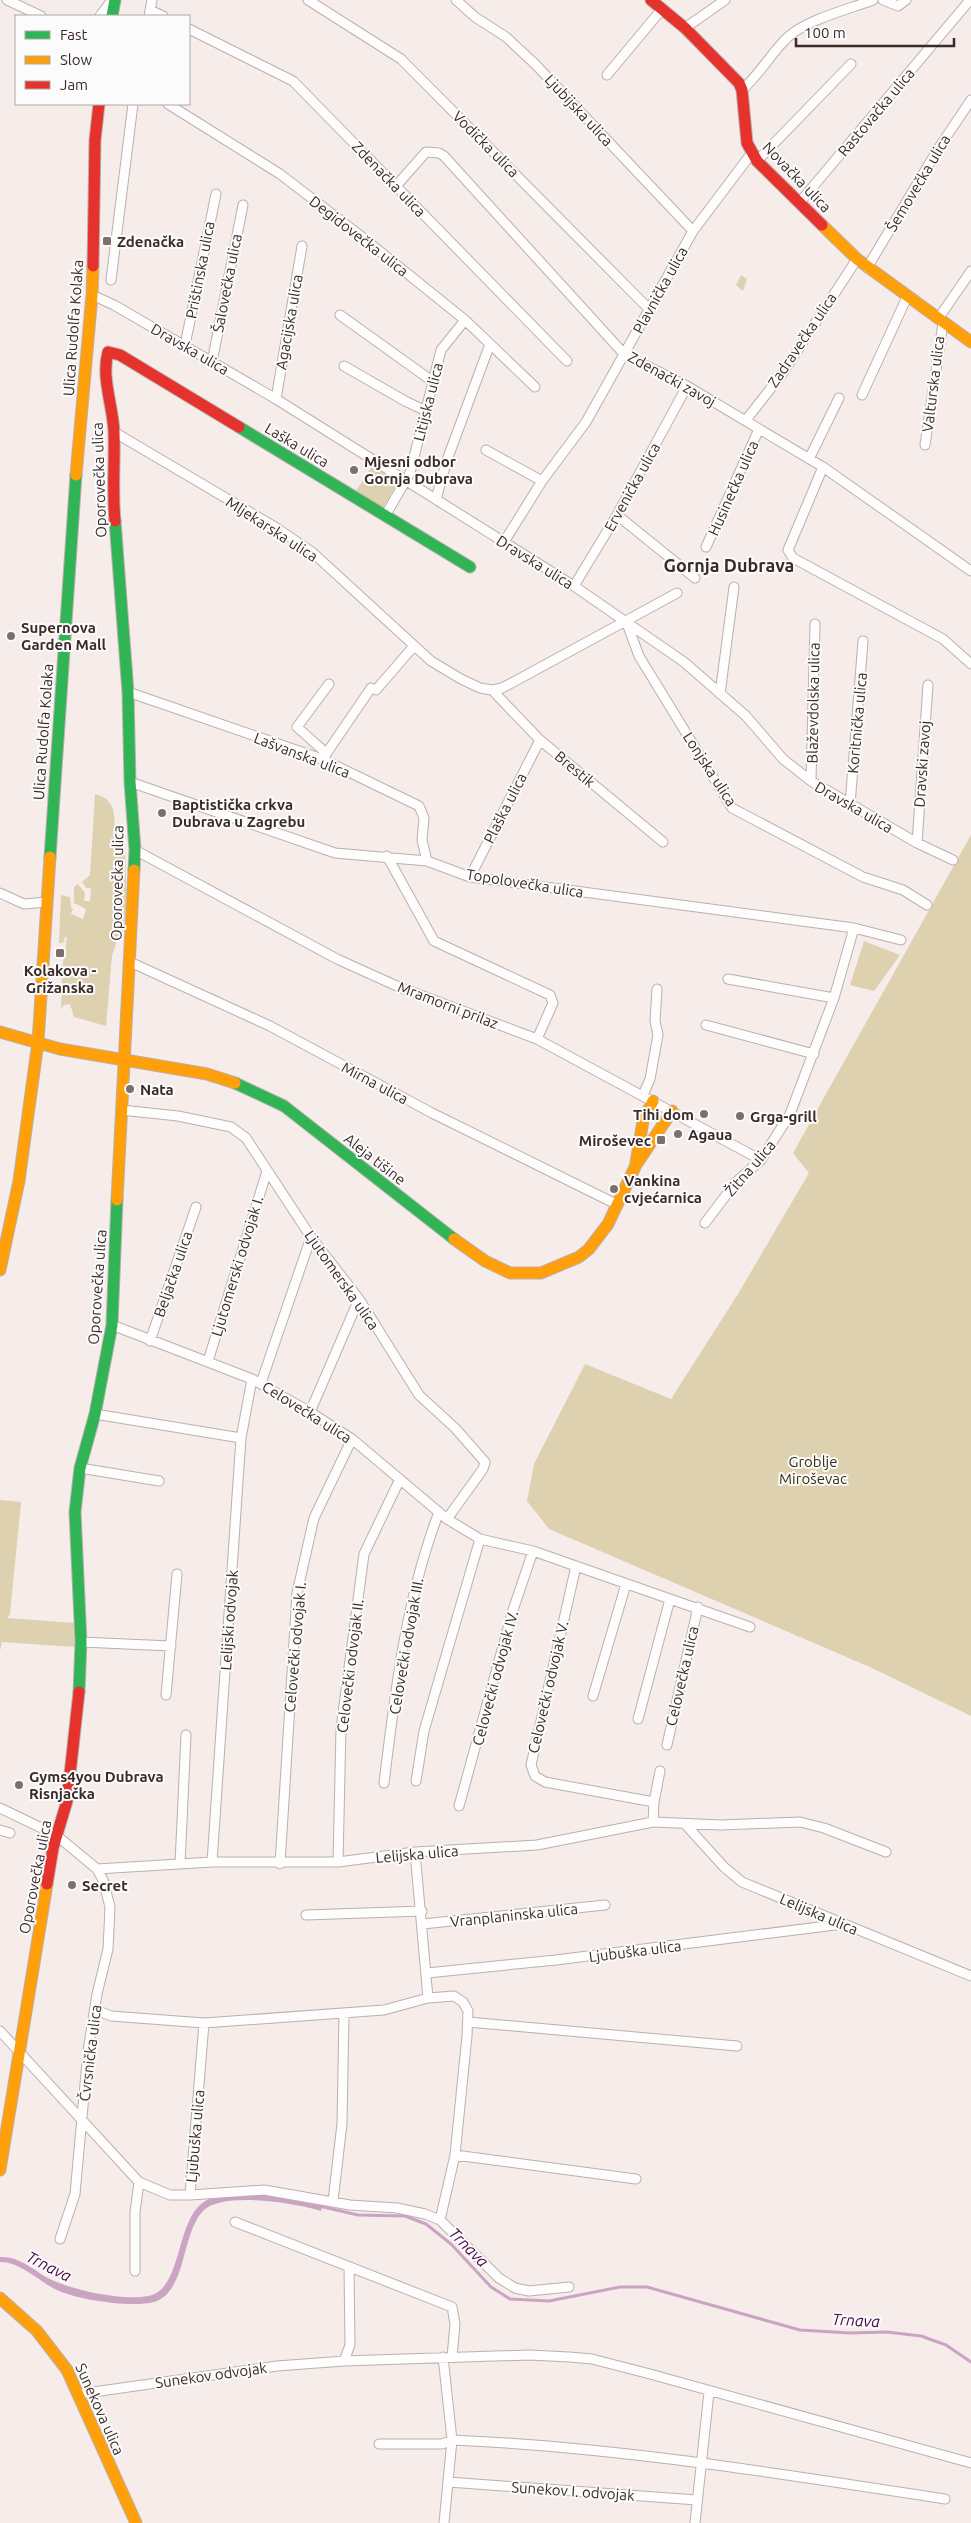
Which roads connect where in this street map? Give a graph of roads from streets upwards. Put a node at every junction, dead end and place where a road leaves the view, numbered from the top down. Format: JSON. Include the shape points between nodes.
{"nodes":[{"id":1,"x":7,"y":0,"type":"edge"},
{"id":2,"x":113,"y":0,"type":"edge"},
{"id":3,"x":152,"y":0,"type":"edge"},
{"id":4,"x":308,"y":0,"type":"edge"},
{"id":5,"x":456,"y":0,"type":"edge"},
{"id":6,"x":651,"y":0,"type":"edge"},
{"id":7,"x":724,"y":0,"type":"edge"},
{"id":8,"x":873,"y":0,"type":"edge"},
{"id":9,"x":883,"y":0,"type":"edge"},
{"id":10,"x":906,"y":0,"type":"edge"},
{"id":11,"x":970,"y":0,"type":"edge"},
{"id":12,"x":662,"y":9,"type":"junction"},
{"id":13,"x":150,"y":13,"type":"edge"},
{"id":14,"x":39,"y":15,"type":"edge"},
{"id":15,"x":101,"y":15,"type":"edge"},
{"id":16,"x":112,"y":15,"type":"edge"},
{"id":17,"x":685,"y":28,"type":"junction"},
{"id":18,"x":190,"y":30,"type":"edge"},
{"id":19,"x":851,"y":64,"type":"dead end"},
{"id":20,"x":607,"y":75,"type":"dead end"},
{"id":21,"x":742,"y":90,"type":"junction"},
{"id":22,"x":971,"y":100,"type":"edge"},
{"id":23,"x":99,"y":105,"type":"edge"},
{"id":24,"x":132,"y":105,"type":"edge"},
{"id":25,"x":170,"y":105,"type":"edge"},
{"id":26,"x":754,"y":157,"type":"junction"},
{"id":27,"x":396,"y":186,"type":"junction"},
{"id":28,"x":216,"y":194,"type":"dead end"},
{"id":29,"x":800,"y":202,"type":"junction"},
{"id":30,"x":243,"y":204,"type":"dead end"},
{"id":31,"x":693,"y":231,"type":"junction"},
{"id":32,"x":302,"y":246,"type":"dead end"},
{"id":33,"x":857,"y":259,"type":"junction"},
{"id":34,"x":867,"y":268,"type":"junction"},
{"id":35,"x":971,"y":271,"type":"edge"},
{"id":36,"x":111,"y":280,"type":"dead end"},
{"id":37,"x":92,"y":296,"type":"junction"},
{"id":38,"x":907,"y":297,"type":"junction"},
{"id":39,"x":648,"y":308,"type":"junction"},
{"id":40,"x":340,"y":316,"type":"dead end"},
{"id":41,"x":465,"y":320,"type":"junction"},
{"id":42,"x":941,"y":321,"type":"junction"},
{"id":43,"x":971,"y":342,"type":"edge"},
{"id":44,"x":490,"y":344,"type":"junction"},
{"id":45,"x":185,"y":345,"type":"junction"},
{"id":46,"x":108,"y":352,"type":"joint"},
{"id":47,"x":625,"y":355,"type":"junction"},
{"id":48,"x":568,"y":361,"type":"dead end"},
{"id":49,"x":212,"y":362,"type":"junction"},
{"id":50,"x":344,"y":366,"type":"dead end"},
{"id":51,"x":432,"y":381,"type":"junction"},
{"id":52,"x":687,"y":386,"type":"junction"},
{"id":53,"x":535,"y":387,"type":"dead end"},
{"id":54,"x":862,"y":395,"type":"dead end"},
{"id":55,"x":839,"y":398,"type":"dead end"},
{"id":56,"x":276,"y":399,"type":"junction"},
{"id":57,"x":426,"y":411,"type":"junction"},
{"id":58,"x":746,"y":420,"type":"junction"},
{"id":59,"x":759,"y":429,"type":"junction"},
{"id":60,"x":114,"y":432,"type":"junction"},
{"id":61,"x":926,"y":445,"type":"dead end"},
{"id":62,"x":486,"y":450,"type":"dead end"},
{"id":63,"x":809,"y":459,"type":"junction"},
{"id":64,"x":823,"y":468,"type":"junction"},
{"id":65,"x":407,"y":480,"type":"junction"},
{"id":66,"x":542,"y":481,"type":"junction"},
{"id":67,"x":436,"y":500,"type":"junction"},
{"id":68,"x":385,"y":516,"type":"junction"},
{"id":69,"x":617,"y":516,"type":"junction"},
{"id":70,"x":504,"y":542,"type":"junction"},
{"id":71,"x":706,"y":547,"type":"dead end"},
{"id":72,"x":470,"y":567,"type":"dead end"},
{"id":73,"x":971,"y":571,"type":"edge"},
{"id":74,"x":695,"y":578,"type":"dead end"},
{"id":75,"x":574,"y":586,"type":"junction"},
{"id":76,"x":734,"y":587,"type":"dead end"},
{"id":77,"x":678,"y":593,"type":"dead end"},
{"id":78,"x":626,"y":620,"type":"junction"},
{"id":79,"x":815,"y":624,"type":"dead end"},
{"id":80,"x":863,"y":641,"type":"dead end"},
{"id":81,"x":414,"y":647,"type":"junction"},
{"id":82,"x":971,"y":664,"type":"edge"},
{"id":83,"x":329,"y":684,"type":"dead end"},
{"id":84,"x":928,"y":685,"type":"dead end"},
{"id":85,"x":492,"y":690,"type":"junction"},
{"id":86,"x":128,"y":692,"type":"junction"},
{"id":87,"x":720,"y":694,"type":"junction"},
{"id":88,"x":540,"y":740,"type":"junction"},
{"id":89,"x":324,"y":756,"type":"junction"},
{"id":90,"x":811,"y":781,"type":"junction"},
{"id":91,"x":130,"y":782,"type":"junction"},
{"id":92,"x":850,"y":805,"type":"junction"},
{"id":93,"x":662,"y":842,"type":"dead end"},
{"id":94,"x":917,"y":843,"type":"junction"},
{"id":95,"x":135,"y":850,"type":"junction"},
{"id":96,"x":387,"y":856,"type":"junction"},
{"id":97,"x":427,"y":860,"type":"junction"},
{"id":98,"x":953,"y":860,"type":"dead end"},
{"id":99,"x":470,"y":877,"type":"junction"},
{"id":100,"x":0,"y":893,"type":"edge"},
{"id":101,"x":47,"y":902,"type":"junction"},
{"id":102,"x":926,"y":905,"type":"dead end"},
{"id":103,"x":854,"y":928,"type":"junction"},
{"id":104,"x":901,"y":940,"type":"dead end"},
{"id":105,"x":130,"y":962,"type":"junction"},
{"id":106,"x":728,"y":979,"type":"dead end"},
{"id":107,"x":657,"y":989,"type":"dead end"},
{"id":108,"x":834,"y":998,"type":"junction"},
{"id":109,"x":706,"y":1024,"type":"dead end"},
{"id":110,"x":0,"y":1032,"type":"edge"},
{"id":111,"x":537,"y":1039,"type":"junction"},
{"id":112,"x":38,"y":1042,"type":"junction"},
{"id":113,"x":814,"y":1054,"type":"junction"},
{"id":114,"x":123,"y":1061,"type":"junction"},
{"id":115,"x":648,"y":1098,"type":"junction"},
{"id":116,"x":121,"y":1110,"type":"junction"},
{"id":117,"x":672,"y":1111,"type":"junction"},
{"id":118,"x":761,"y":1160,"type":"junction"},
{"id":119,"x":636,"y":1165,"type":"junction"},
{"id":120,"x":267,"y":1171,"type":"junction"},
{"id":121,"x":618,"y":1205,"type":"junction"},
{"id":122,"x":196,"y":1207,"type":"dead end"},
{"id":123,"x":705,"y":1223,"type":"dead end"},
{"id":124,"x":311,"y":1237,"type":"junction"},
{"id":125,"x":0,"y":1270,"type":"edge"},
{"id":126,"x":359,"y":1299,"type":"junction"},
{"id":127,"x":112,"y":1325,"type":"junction"},
{"id":128,"x":150,"y":1341,"type":"junction"},
{"id":129,"x":208,"y":1361,"type":"junction"},
{"id":130,"x":252,"y":1379,"type":"junction"},
{"id":131,"x":261,"y":1383,"type":"junction"},
{"id":132,"x":310,"y":1412,"type":"junction"},
{"id":133,"x":95,"y":1414,"type":"junction"},
{"id":134,"x":241,"y":1438,"type":"junction"},
{"id":135,"x":352,"y":1439,"type":"junction"},
{"id":136,"x":80,"y":1468,"type":"junction"},
{"id":137,"x":400,"y":1479,"type":"junction"},
{"id":138,"x":159,"y":1481,"type":"dead end"},
{"id":139,"x":438,"y":1512,"type":"junction"},
{"id":140,"x":447,"y":1519,"type":"junction"},
{"id":141,"x":480,"y":1539,"type":"junction"},
{"id":142,"x":533,"y":1551,"type":"junction"},
{"id":143,"x":576,"y":1566,"type":"junction"},
{"id":144,"x":177,"y":1574,"type":"dead end"},
{"id":145,"x":626,"y":1584,"type":"junction"},
{"id":146,"x":670,"y":1598,"type":"junction"},
{"id":147,"x":698,"y":1608,"type":"junction"},
{"id":148,"x":750,"y":1627,"type":"dead end"},
{"id":149,"x":80,"y":1642,"type":"junction"},
{"id":150,"x":170,"y":1646,"type":"junction"},
{"id":151,"x":166,"y":1695,"type":"dead end"},
{"id":152,"x":593,"y":1696,"type":"dead end"},
{"id":153,"x":638,"y":1719,"type":"dead end"},
{"id":154,"x":186,"y":1736,"type":"dead end"},
{"id":155,"x":666,"y":1745,"type":"dead end"},
{"id":156,"x":660,"y":1771,"type":"dead end"},
{"id":157,"x":416,"y":1781,"type":"dead end"},
{"id":158,"x":384,"y":1783,"type":"dead end"},
{"id":159,"x":654,"y":1802,"type":"junction"},
{"id":160,"x":459,"y":1806,"type":"dead end"},
{"id":161,"x":0,"y":1808,"type":"edge"},
{"id":162,"x":653,"y":1822,"type":"junction"},
{"id":163,"x":685,"y":1824,"type":"junction"},
{"id":164,"x":0,"y":1830,"type":"edge"},
{"id":165,"x":10,"y":1833,"type":"dead end"},
{"id":166,"x":56,"y":1835,"type":"junction"},
{"id":167,"x":415,"y":1852,"type":"junction"},
{"id":168,"x":886,"y":1852,"type":"dead end"},
{"id":169,"x":212,"y":1862,"type":"junction"},
{"id":170,"x":338,"y":1862,"type":"junction"},
{"id":171,"x":180,"y":1864,"type":"junction"},
{"id":172,"x":280,"y":1864,"type":"junction"},
{"id":173,"x":98,"y":1869,"type":"junction"},
{"id":174,"x":606,"y":1905,"type":"dead end"},
{"id":175,"x":422,"y":1911,"type":"junction"},
{"id":176,"x":306,"y":1915,"type":"dead end"},
{"id":177,"x":423,"y":1924,"type":"junction"},
{"id":178,"x":843,"y":1924,"type":"junction"},
{"id":179,"x":427,"y":1973,"type":"junction"},
{"id":180,"x":971,"y":1976,"type":"edge"},
{"id":181,"x":428,"y":1998,"type":"junction"},
{"id":182,"x":96,"y":2010,"type":"junction"},
{"id":183,"x":344,"y":2013,"type":"junction"},
{"id":184,"x":468,"y":2022,"type":"junction"},
{"id":185,"x":204,"y":2023,"type":"junction"},
{"id":186,"x":0,"y":2031,"type":"edge"},
{"id":187,"x":737,"y":2046,"type":"dead end"},
{"id":188,"x":21,"y":2054,"type":"junction"},
{"id":189,"x":82,"y":2122,"type":"junction"},
{"id":190,"x":455,"y":2155,"type":"junction"},
{"id":191,"x":0,"y":2170,"type":"edge"},
{"id":192,"x":636,"y":2179,"type":"dead end"},
{"id":193,"x":139,"y":2182,"type":"junction"},
{"id":194,"x":190,"y":2196,"type":"junction"},
{"id":195,"x":334,"y":2201,"type":"junction"},
{"id":196,"x":440,"y":2220,"type":"junction"},
{"id":197,"x":235,"y":2222,"type":"dead end"},
{"id":198,"x":60,"y":2239,"type":"dead end"},
{"id":199,"x":349,"y":2268,"type":"junction"},
{"id":200,"x":135,"y":2272,"type":"dead end"},
{"id":201,"x":568,"y":2286,"type":"dead end"},
{"id":202,"x":0,"y":2298,"type":"edge"},
{"id":203,"x":448,"y":2357,"type":"junction"},
{"id":204,"x":344,"y":2361,"type":"junction"},
{"id":205,"x":709,"y":2392,"type":"junction"},
{"id":206,"x":79,"y":2394,"type":"junction"},
{"id":207,"x":452,"y":2440,"type":"junction"},
{"id":208,"x":379,"y":2444,"type":"dead end"},
{"id":209,"x":700,"y":2464,"type":"junction"},
{"id":210,"x":971,"y":2464,"type":"edge"},
{"id":211,"x":448,"y":2482,"type":"junction"},
{"id":212,"x":945,"y":2499,"type":"dead end"},
{"id":213,"x":697,"y":2500,"type":"junction"},
{"id":214,"x":136,"y":2523,"type":"edge"},
{"id":215,"x":444,"y":2523,"type":"edge"},
{"id":216,"x":695,"y":2523,"type":"edge"}],
"edges":[{"from":1,"to":14,"type":"street"},
{"from":2,"to":15,"type":"street"},
{"from":2,"to":16,"type":"street"},
{"from":3,"to":13,"type":"street"},
{"from":4,"to":39,"type":"street","name":"Vodička ulica","via":[[402,59]]},
{"from":5,"to":31,"type":"street","name":"Ljubijska ulica","via":[[506,37],[535,64]]},
{"from":6,"to":12,"type":"street"},
{"from":7,"to":17,"type":"street"},
{"from":8,"to":21,"type":"street","via":[[789,36]]},
{"from":9,"to":10,"type":"street","via":[[898,6]]},
{"from":11,"to":29,"type":"street","name":"Rastovačka ulica"},
{"from":12,"to":17,"type":"street"},
{"from":12,"to":20,"type":"street"},
{"from":17,"to":21,"type":"street","via":[[739,83]]},
{"from":18,"to":27,"type":"street","name":"Zdenačka ulica","via":[[293,81]]},
{"from":19,"to":26,"type":"street","name":"Plavnička ulica"},
{"from":21,"to":26,"type":"street","name":"Novačka ulica","via":[[745,130]]},
{"from":22,"to":34,"type":"street","name":"Šemovečka ulica"},
{"from":23,"to":37,"type":"street","name":"Ulica Rudolfa Kolaka"},
{"from":24,"to":36,"type":"street"},
{"from":25,"to":41,"type":"street","name":"Degidovečka ulica","via":[[280,174]]},
{"from":26,"to":29,"type":"street","name":"Novačka ulica"},
{"from":26,"to":31,"type":"street","name":"Plavnička ulica"},
{"from":27,"to":47,"type":"street","name":"Zdenački zavoj","via":[[426,152],[444,156]]},
{"from":27,"to":48,"type":"street","name":"Zdenačka ulica"},
{"from":28,"to":45,"type":"street","name":"Prištinska ulica"},
{"from":29,"to":33,"type":"street","name":"Novačka ulica"},
{"from":30,"to":49,"type":"street","name":"Šalovečka ulica"},
{"from":31,"to":39,"type":"street","name":"Plavnička ulica"},
{"from":32,"to":56,"type":"street","name":"Agacijska ulica"},
{"from":33,"to":34,"type":"street","name":"Novačka ulica"},
{"from":33,"to":58,"type":"street","name":"Zadravečka ulica","via":[[782,374]]},
{"from":34,"to":38,"type":"street","name":"Novačka ulica"},
{"from":35,"to":42,"type":"street"},
{"from":37,"to":45,"type":"street","name":"Dravska ulica"},
{"from":37,"to":101,"type":"street","name":"Ulica Rudolfa Kolaka","via":[[73,505]]},
{"from":38,"to":42,"type":"street","name":"Novačka ulica"},
{"from":38,"to":54,"type":"street"},
{"from":39,"to":47,"type":"street","name":"Plavnička ulica"},
{"from":40,"to":51,"type":"street"},
{"from":41,"to":44,"type":"street","name":"Degidovečka ulica"},
{"from":41,"to":51,"type":"street","name":"Litijska ulica","via":[[440,350]]},
{"from":42,"to":43,"type":"street","name":"Novačka ulica"},
{"from":42,"to":61,"type":"street","name":"Valturska ulica"},
{"from":44,"to":53,"type":"street","name":"Degidovečka ulica"},
{"from":44,"to":67,"type":"street","via":[[447,460]]},
{"from":45,"to":49,"type":"street","name":"Dravska ulica"},
{"from":46,"to":60,"type":"street","name":"Oporovečka ulica","via":[[105,364]]},
{"from":46,"to":68,"type":"street","name":"Laška ulica","via":[[120,355]]},
{"from":47,"to":52,"type":"street","name":"Zdenački zavoj"},
{"from":47,"to":66,"type":"street","name":"Plavnička ulica","via":[[586,422]]},
{"from":49,"to":56,"type":"street","name":"Dravska ulica"},
{"from":50,"to":57,"type":"street"},
{"from":51,"to":57,"type":"street","name":"Litijska ulica"},
{"from":52,"to":58,"type":"street","name":"Zdenački zavoj"},
{"from":52,"to":69,"type":"street","name":"Ervenička ulica"},
{"from":55,"to":63,"type":"street"},
{"from":56,"to":65,"type":"street","name":"Dravska ulica"},
{"from":57,"to":65,"type":"street","name":"Litijska ulica"},
{"from":58,"to":59,"type":"street","name":"Zdenački zavoj"},
{"from":59,"to":63,"type":"street","name":"Zdenački zavoj"},
{"from":59,"to":71,"type":"street","name":"Husinečka ulica"},
{"from":60,"to":81,"type":"street","name":"Mljekarska ulica","via":[[312,552]]},
{"from":60,"to":86,"type":"street","name":"Oporovečka ulica","via":[[112,487]]},
{"from":62,"to":66,"type":"street"},
{"from":63,"to":64,"type":"street","name":"Zdenački zavoj"},
{"from":64,"to":73,"type":"street","name":"Zdenački zavoj"},
{"from":64,"to":82,"type":"street","via":[[788,550],[793,558],[942,640]]},
{"from":65,"to":67,"type":"street","name":"Dravska ulica"},
{"from":65,"to":68,"type":"street","name":"Litijska ulica"},
{"from":66,"to":70,"type":"street","name":"Plavnička ulica"},
{"from":67,"to":70,"type":"street","name":"Dravska ulica"},
{"from":68,"to":72,"type":"street","name":"Laška ulica"},
{"from":69,"to":74,"type":"street"},
{"from":69,"to":75,"type":"street","name":"Ervenička ulica"},
{"from":70,"to":75,"type":"street","name":"Dravska ulica"},
{"from":75,"to":78,"type":"street","name":"Dravska ulica"},
{"from":76,"to":87,"type":"street"},
{"from":77,"to":78,"type":"street"},
{"from":78,"to":85,"type":"street","via":[[502,688]]},
{"from":78,"to":87,"type":"street","name":"Dravska ulica","via":[[684,662]]},
{"from":78,"to":102,"type":"street","name":"Lonjska ulica","via":[[639,656],[732,808],[863,878],[903,890]]},
{"from":79,"to":90,"type":"street","name":"Blaževdolska ulica"},
{"from":80,"to":92,"type":"street","name":"Koritnička ulica"},
{"from":81,"to":85,"type":"street","name":"Brestik","via":[[461,680]]},
{"from":81,"to":89,"type":"street","via":[[373,689]]},
{"from":83,"to":89,"type":"street","via":[[297,727]]},
{"from":84,"to":94,"type":"street","name":"Dravski zavoj"},
{"from":85,"to":88,"type":"street","name":"Brestik"},
{"from":86,"to":89,"type":"street","name":"Lašvanska ulica"},
{"from":86,"to":91,"type":"street","name":"Oporovečka ulica"},
{"from":87,"to":90,"type":"street","name":"Dravska ulica","via":[[746,716],[783,760]]},
{"from":88,"to":93,"type":"street","name":"Brestik"},
{"from":88,"to":99,"type":"street","name":"Plaška ulica"},
{"from":89,"to":97,"type":"street","name":"Lašvanska ulica","via":[[419,806],[424,818],[422,840]]},
{"from":90,"to":92,"type":"street","name":"Dravska ulica"},
{"from":91,"to":95,"type":"street","name":"Oporovečka ulica"},
{"from":91,"to":96,"type":"street","name":"Topolovečka ulica","via":[[335,853]]},
{"from":92,"to":94,"type":"street","name":"Dravska ulica"},
{"from":94,"to":98,"type":"street","name":"Dravska ulica"},
{"from":95,"to":105,"type":"street","name":"Oporovečka ulica"},
{"from":95,"to":111,"type":"street","name":"Mramorni prilaz","via":[[337,960]]},
{"from":96,"to":97,"type":"street","name":"Topolovečka ulica"},
{"from":96,"to":111,"type":"street","via":[[434,941],[550,995],[553,1003]]},
{"from":97,"to":99,"type":"street","name":"Topolovečka ulica"},
{"from":99,"to":103,"type":"street","name":"Topolovečka ulica"},
{"from":100,"to":101,"type":"street","via":[[24,904]]},
{"from":101,"to":112,"type":"street","name":"Ulica Rudolfa Kolaka"},
{"from":103,"to":104,"type":"street","name":"Topolovečka ulica"},
{"from":103,"to":108,"type":"street","name":"Žitna ulica"},
{"from":105,"to":114,"type":"street","name":"Oporovečka ulica"},
{"from":105,"to":121,"type":"street","name":"Mirna ulica","via":[[270,1026],[432,1114]]},
{"from":106,"to":108,"type":"street"},
{"from":107,"to":115,"type":"street","via":[[655,1021],[658,1035]]},
{"from":108,"to":113,"type":"street","name":"Žitna ulica"},
{"from":109,"to":113,"type":"street"},
{"from":110,"to":112,"type":"street","name":"Aleja tišine"},
{"from":111,"to":115,"type":"street","name":"Mramorni prilaz"},
{"from":112,"to":114,"type":"street","name":"Aleja tišine"},
{"from":112,"to":125,"type":"street","name":"Ulica Rudolfa Kolaka","via":[[20,1181]]},
{"from":113,"to":118,"type":"street","name":"Žitna ulica","via":[[790,1114]]},
{"from":114,"to":116,"type":"street","name":"Oporovečka ulica"},
{"from":114,"to":121,"type":"street","name":"Aleja tišine","via":[[207,1074],[267,1096],[434,1225],[486,1262],[510,1273],[542,1273],[579,1257],[597,1240]]},
{"from":115,"to":117,"type":"street","name":"Mramorni prilaz"},
{"from":115,"to":119,"type":"street","name":"Aleja tišine"},
{"from":116,"to":120,"type":"street","name":"Ljutomerska ulica","via":[[178,1116],[231,1127],[246,1138]]},
{"from":116,"to":127,"type":"street","name":"Oporovečka ulica"},
{"from":117,"to":118,"type":"street","name":"Mramorni prilaz"},
{"from":117,"to":119,"type":"street","name":"Aleja tišine"},
{"from":118,"to":123,"type":"street","name":"Žitna ulica","via":[[736,1182]]},
{"from":119,"to":121,"type":"street","name":"Aleja tišine"},
{"from":120,"to":124,"type":"street","name":"Ljutomerska ulica"},
{"from":120,"to":129,"type":"street","name":"Ljutomerski odvojak I."},
{"from":122,"to":128,"type":"street","name":"Beljačka ulica"},
{"from":124,"to":126,"type":"street","name":"Ljutomerska ulica"},
{"from":124,"to":131,"type":"street"},
{"from":126,"to":132,"type":"street"},
{"from":126,"to":140,"type":"street","name":"Ljutomerska ulica","via":[[418,1395],[455,1428],[484,1462],[483,1469]]},
{"from":127,"to":128,"type":"street","name":"Celovečka ulica"},
{"from":127,"to":133,"type":"street","name":"Oporovečka ulica"},
{"from":128,"to":129,"type":"street","name":"Celovečka ulica"},
{"from":129,"to":130,"type":"street","name":"Celovečka ulica"},
{"from":130,"to":131,"type":"street","name":"Celovečka ulica"},
{"from":130,"to":134,"type":"street","name":"Lelijski odvojak"},
{"from":131,"to":132,"type":"street","name":"Celovečka ulica"},
{"from":132,"to":135,"type":"street","name":"Celovečka ulica"},
{"from":133,"to":134,"type":"street"},
{"from":133,"to":136,"type":"street","name":"Oporovečka ulica"},
{"from":134,"to":169,"type":"street","name":"Lelijski odvojak"},
{"from":135,"to":137,"type":"street","name":"Celovečka ulica"},
{"from":135,"to":172,"type":"street","name":"Celovečki odvojak I.","via":[[314,1518],[297,1593]]},
{"from":136,"to":138,"type":"street"},
{"from":136,"to":149,"type":"street","name":"Oporovečka ulica","via":[[75,1532]]},
{"from":137,"to":139,"type":"street","name":"Celovečka ulica"},
{"from":137,"to":170,"type":"street","name":"Celovečki odvojak II.","via":[[364,1554],[341,1728]]},
{"from":139,"to":140,"type":"street","name":"Celovečka ulica"},
{"from":139,"to":158,"type":"street","name":"Celovečki odvojak III.","via":[[424,1552],[402,1659]]},
{"from":140,"to":141,"type":"street","name":"Celovečka ulica"},
{"from":141,"to":142,"type":"street","name":"Celovečka ulica"},
{"from":141,"to":157,"type":"street","via":[[424,1731]]},
{"from":142,"to":143,"type":"street","name":"Celovečka ulica"},
{"from":142,"to":160,"type":"street","name":"Celovečki odvojak IV.","via":[[513,1610]]},
{"from":143,"to":145,"type":"street","name":"Celovečka ulica"},
{"from":143,"to":159,"type":"street","name":"Celovečki odvojak V.","via":[[531,1765],[535,1776],[545,1782]]},
{"from":144,"to":150,"type":"street"},
{"from":145,"to":146,"type":"street","name":"Celovečka ulica"},
{"from":145,"to":152,"type":"street"},
{"from":146,"to":147,"type":"street","name":"Celovečka ulica"},
{"from":146,"to":153,"type":"street","name":"Celovečka ulica"},
{"from":147,"to":148,"type":"street","name":"Celovečka ulica"},
{"from":147,"to":155,"type":"street","name":"Celovečka ulica"},
{"from":149,"to":150,"type":"street"},
{"from":149,"to":166,"type":"street","name":"Oporovečka ulica","via":[[79,1702],[73,1761],[67,1801]]},
{"from":150,"to":151,"type":"street"},
{"from":154,"to":171,"type":"street"},
{"from":156,"to":159,"type":"street"},
{"from":159,"to":162,"type":"street"},
{"from":161,"to":166,"type":"street"},
{"from":162,"to":163,"type":"street","name":"Lelijska ulica"},
{"from":162,"to":167,"type":"street","name":"Lelijska ulica","via":[[537,1845]]},
{"from":163,"to":168,"type":"street","name":"Lelijska ulica","via":[[800,1822]]},
{"from":163,"to":178,"type":"street","name":"Lelijska ulica","via":[[742,1882]]},
{"from":164,"to":165,"type":"street"},
{"from":166,"to":173,"type":"street"},
{"from":166,"to":188,"type":"street","name":"Oporovečka ulica"},
{"from":167,"to":170,"type":"street","name":"Lelijska ulica"},
{"from":167,"to":175,"type":"street"},
{"from":169,"to":171,"type":"street","name":"Lelijska ulica"},
{"from":169,"to":172,"type":"street","name":"Lelijska ulica"},
{"from":170,"to":172,"type":"street","name":"Lelijska ulica"},
{"from":171,"to":173,"type":"street","name":"Lelijska ulica"},
{"from":173,"to":182,"type":"street","name":"Čvrsnička ulica","via":[[106,1886],[110,1907],[108,1949]]},
{"from":174,"to":177,"type":"street","name":"Vranplaninska ulica"},
{"from":175,"to":176,"type":"street"},
{"from":175,"to":177,"type":"street"},
{"from":177,"to":179,"type":"street"},
{"from":178,"to":179,"type":"street","name":"Ljubuška ulica"},
{"from":178,"to":180,"type":"street","name":"Lelijska ulica"},
{"from":179,"to":181,"type":"street"},
{"from":181,"to":183,"type":"street","via":[[384,2010]]},
{"from":181,"to":184,"type":"street","via":[[454,1996],[468,2011]]},
{"from":182,"to":185,"type":"street","via":[[111,2016]]},
{"from":182,"to":189,"type":"street","name":"Čvrsnička ulica","via":[[88,2052]]},
{"from":183,"to":185,"type":"street"},
{"from":183,"to":195,"type":"street","via":[[342,2124]]},
{"from":184,"to":187,"type":"street"},
{"from":184,"to":190,"type":"street"},
{"from":185,"to":194,"type":"street","name":"Ljubuška ulica"},
{"from":186,"to":188,"type":"street"},
{"from":188,"to":189,"type":"street"},
{"from":188,"to":191,"type":"street","name":"Oporovečka ulica"},
{"from":189,"to":193,"type":"street"},
{"from":189,"to":198,"type":"street","name":"Čvrsnička ulica","via":[[75,2194]]},
{"from":190,"to":192,"type":"street"},
{"from":190,"to":196,"type":"street"},
{"from":193,"to":194,"type":"street","via":[[170,2195]]},
{"from":193,"to":200,"type":"street","via":[[135,2212]]},
{"from":194,"to":195,"type":"street","name":"Ljubuška ulica","via":[[264,2190]]},
{"from":195,"to":196,"type":"street","name":"Ljubuška ulica","via":[[397,2208]]},
{"from":196,"to":201,"type":"street","name":"Ljubuška ulica","via":[[499,2278],[515,2288],[529,2291]]},
{"from":197,"to":199,"type":"street"},
{"from":199,"to":203,"type":"street","via":[[452,2307],[455,2324]]},
{"from":199,"to":204,"type":"street","via":[[350,2345]]},
{"from":202,"to":206,"type":"street","name":"Sunekova ulica","via":[[44,2337],[58,2355]]},
{"from":203,"to":204,"type":"street","name":"Sunekov odvojak"},
{"from":203,"to":205,"type":"street","via":[[529,2355],[592,2359]]},
{"from":203,"to":207,"type":"street"},
{"from":204,"to":206,"type":"street","name":"Sunekov odvojak","via":[[277,2366]]},
{"from":205,"to":209,"type":"street"},
{"from":205,"to":210,"type":"street"},
{"from":206,"to":214,"type":"street","name":"Sunekova ulica"},
{"from":207,"to":208,"type":"street","via":[[442,2444]]},
{"from":207,"to":209,"type":"street"},
{"from":207,"to":211,"type":"street"},
{"from":209,"to":212,"type":"street"},
{"from":209,"to":213,"type":"street"},
{"from":211,"to":213,"type":"street","name":"Sunekov I. odvojak"},
{"from":211,"to":215,"type":"street"},
{"from":213,"to":216,"type":"street"}]}
